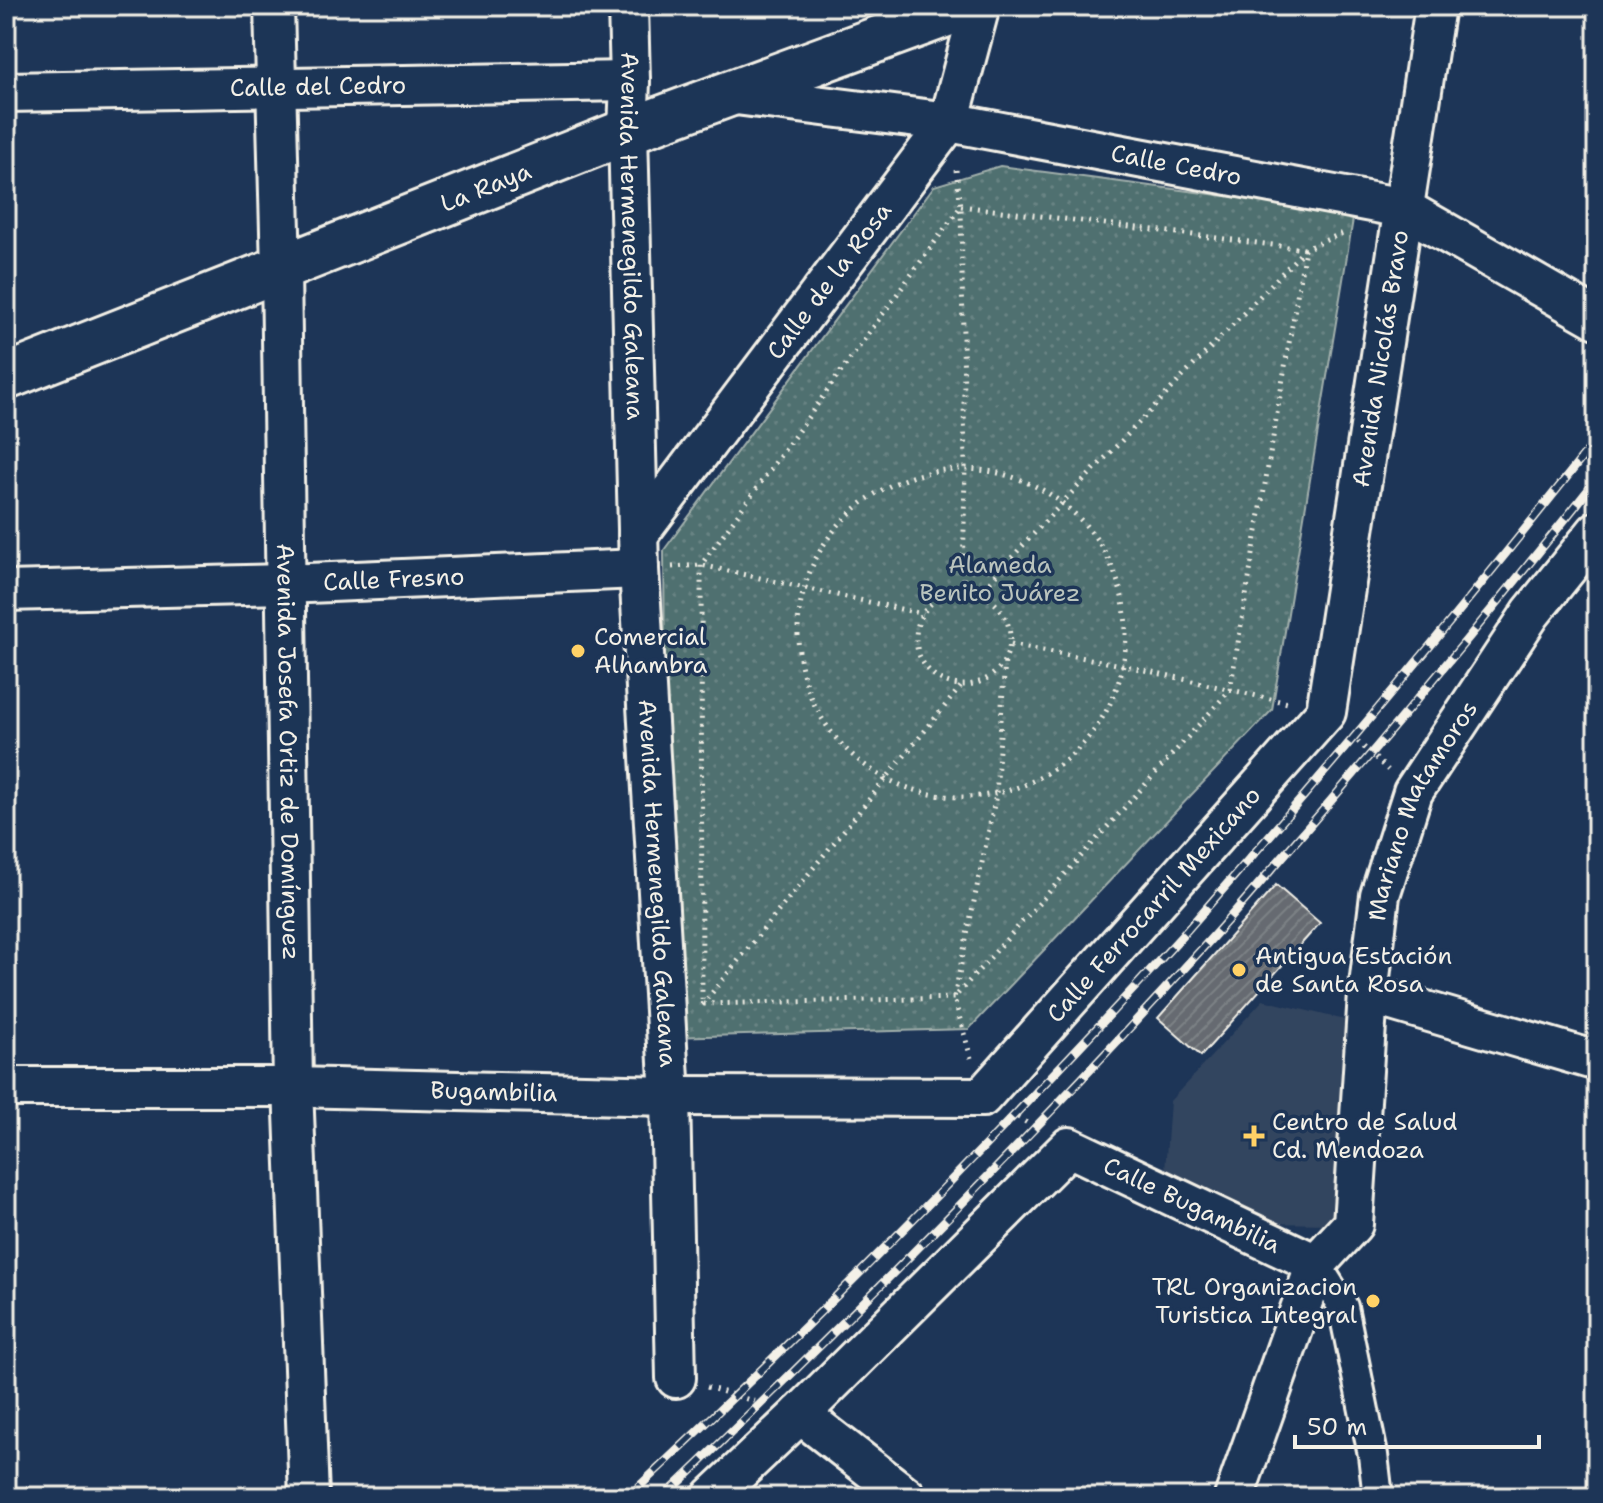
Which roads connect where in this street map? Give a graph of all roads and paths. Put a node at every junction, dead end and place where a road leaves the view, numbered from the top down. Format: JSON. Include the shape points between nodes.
{"nodes":[{"id":1,"x":274,"y":6,"type":"edge"},
{"id":2,"x":628,"y":6,"type":"edge"},
{"id":3,"x":968,"y":6,"type":"edge"},
{"id":4,"x":980,"y":6,"type":"edge"},
{"id":5,"x":1435,"y":6,"type":"edge"},
{"id":6,"x":630,"y":81,"type":"junction"},
{"id":7,"x":276,"y":88,"type":"junction"},
{"id":8,"x":6,"y":92,"type":"edge"},
{"id":9,"x":728,"y":94,"type":"junction"},
{"id":10,"x":949,"y":122,"type":"junction"},
{"id":11,"x":628,"y":131,"type":"junction"},
{"id":12,"x":961,"y":206,"type":"junction"},
{"id":13,"x":1403,"y":208,"type":"junction"},
{"id":14,"x":1347,"y":231,"type":"dead end"},
{"id":15,"x":1305,"y":249,"type":"junction"},
{"id":16,"x":281,"y":269,"type":"junction"},
{"id":17,"x":1597,"y":319,"type":"edge"},
{"id":18,"x":6,"y":377,"type":"edge"},
{"id":19,"x":965,"y":468,"type":"junction"},
{"id":20,"x":1063,"y":502,"type":"junction"},
{"id":21,"x":1597,"y":531,"type":"edge"},
{"id":22,"x":638,"y":552,"type":"junction"},
{"id":23,"x":701,"y":565,"type":"junction"},
{"id":24,"x":285,"y":584,"type":"junction"},
{"id":25,"x":803,"y":588,"type":"junction"},
{"id":26,"x":963,"y":590,"type":"junction"},
{"id":27,"x":6,"y":591,"type":"edge"},
{"id":28,"x":979,"y":593,"type":"junction"},
{"id":29,"x":923,"y":614,"type":"junction"},
{"id":30,"x":1011,"y":644,"type":"junction"},
{"id":31,"x":1005,"y":660,"type":"junction"},
{"id":32,"x":1122,"y":665,"type":"junction"},
{"id":33,"x":962,"y":685,"type":"junction"},
{"id":34,"x":1230,"y":690,"type":"junction"},
{"id":35,"x":1326,"y":712,"type":"junction"},
{"id":36,"x":885,"y":780,"type":"junction"},
{"id":37,"x":1413,"y":792,"type":"junction"},
{"id":38,"x":996,"y":795,"type":"junction"},
{"id":39,"x":1368,"y":994,"type":"junction"},
{"id":40,"x":954,"y":998,"type":"junction"},
{"id":41,"x":702,"y":1004,"type":"junction"},
{"id":42,"x":698,"y":1017,"type":"dead end"},
{"id":43,"x":1597,"y":1061,"type":"edge"},
{"id":44,"x":6,"y":1087,"type":"edge"},
{"id":45,"x":293,"y":1087,"type":"junction"},
{"id":46,"x":670,"y":1096,"type":"junction"},
{"id":47,"x":982,"y":1097,"type":"junction"},
{"id":48,"x":1069,"y":1147,"type":"junction"},
{"id":49,"x":1316,"y":1264,"type":"junction"},
{"id":50,"x":676,"y":1378,"type":"joint"},
{"id":51,"x":800,"y":1414,"type":"junction"},
{"id":52,"x":309,"y":1497,"type":"edge"},
{"id":53,"x":712,"y":1497,"type":"edge"},
{"id":54,"x":907,"y":1497,"type":"edge"},
{"id":55,"x":1234,"y":1497,"type":"edge"},
{"id":56,"x":1378,"y":1497,"type":"edge"}],
"edges":[{"from":1,"to":7,"type":"street","name":"Avenida Josefa Ortiz de Domínguez"},
{"from":2,"to":6,"type":"street","name":"Avenida Hermenegildo Galeana"},
{"from":3,"to":9,"type":"main road","name":"La Raya"},
{"from":4,"to":10,"type":"street","name":"Calle de la Rosa"},
{"from":5,"to":13,"type":"street","name":"Avenida Nicolás Bravo"},
{"from":6,"to":7,"type":"street","name":"Calle del Cedro"},
{"from":6,"to":11,"type":"street","name":"Avenida Hermenegildo Galeana"},
{"from":7,"to":8,"type":"street","name":"Calle del Cedro"},
{"from":7,"to":16,"type":"street","name":"Avenida Josefa Ortiz de Domínguez"},
{"from":9,"to":10,"type":"street","name":"Calle Cedro"},
{"from":9,"to":11,"type":"main road","name":"La Raya"},
{"from":10,"to":12,"type":"path"},
{"from":10,"to":13,"type":"street","name":"Calle Cedro"},
{"from":10,"to":22,"type":"street","name":"Calle de la Rosa"},
{"from":11,"to":16,"type":"main road","name":"La Raya"},
{"from":11,"to":22,"type":"street","name":"Avenida Hermenegildo Galeana"},
{"from":12,"to":15,"type":"path"},
{"from":12,"to":19,"type":"path"},
{"from":12,"to":23,"type":"path"},
{"from":13,"to":17,"type":"street","name":"Calle Cedro"},
{"from":13,"to":35,"type":"street","name":"Avenida Nicolás Bravo"},
{"from":14,"to":15,"type":"path"},
{"from":15,"to":20,"type":"path"},
{"from":15,"to":34,"type":"path"},
{"from":16,"to":18,"type":"main road","name":"La Raya"},
{"from":16,"to":24,"type":"street","name":"Avenida Josefa Ortiz de Domínguez"},
{"from":19,"to":20,"type":"path","via":[[1017,477]]},
{"from":19,"to":25,"type":"path","via":[[913,476],[866,500],[828,537]]},
{"from":19,"to":26,"type":"path"},
{"from":20,"to":28,"type":"path"},
{"from":20,"to":32,"type":"path","via":[[1099,541],[1120,588],[1126,641]]},
{"from":21,"to":37,"type":"street","name":"Mariano Matamoros","via":[[1531,613]]},
{"from":22,"to":23,"type":"path"},
{"from":22,"to":24,"type":"street","name":"Calle Fresno"},
{"from":22,"to":46,"type":"street","name":"Avenida Hermenegildo Galeana"},
{"from":23,"to":25,"type":"path"},
{"from":23,"to":41,"type":"path"},
{"from":24,"to":27,"type":"street","name":"Calle Fresno"},
{"from":24,"to":45,"type":"street","name":"Avenida Josefa Ortiz de Domínguez"},
{"from":25,"to":29,"type":"path"},
{"from":25,"to":36,"type":"path","via":[[796,644],[809,699],[841,746]]},
{"from":26,"to":28,"type":"path"},
{"from":26,"to":29,"type":"path","via":[[933,601]]},
{"from":28,"to":30,"type":"path","via":[[1004,613]]},
{"from":29,"to":33,"type":"path","via":[[917,628],[919,657],[939,679]]},
{"from":30,"to":31,"type":"path"},
{"from":30,"to":32,"type":"path"},
{"from":31,"to":33,"type":"path","via":[[981,682]]},
{"from":31,"to":38,"type":"path"},
{"from":32,"to":34,"type":"path"},
{"from":32,"to":38,"type":"path","via":[[1115,692],[1088,738],[1048,773]]},
{"from":33,"to":36,"type":"path"},
{"from":34,"to":35,"type":"path"},
{"from":34,"to":40,"type":"path"},
{"from":35,"to":37,"type":"path"},
{"from":35,"to":47,"type":"street","name":"Calle Ferrocarril Mexicano"},
{"from":36,"to":38,"type":"path","via":[[940,797]]},
{"from":36,"to":41,"type":"path"},
{"from":37,"to":39,"type":"street","name":"Mariano Matamoros","via":[[1380,895]]},
{"from":38,"to":40,"type":"path"},
{"from":39,"to":43,"type":"street"},
{"from":39,"to":49,"type":"street","name":"Mariano Matamoros","via":[[1353,1224]]},
{"from":40,"to":41,"type":"path"},
{"from":40,"to":47,"type":"path"},
{"from":41,"to":42,"type":"path"},
{"from":44,"to":45,"type":"street","name":"Bugambilia"},
{"from":45,"to":46,"type":"street","name":"Bugambilia"},
{"from":45,"to":52,"type":"street","name":"Avenida Josefa Ortiz de Domínguez"},
{"from":46,"to":47,"type":"street","name":"Bugambilia"},
{"from":46,"to":50,"type":"street","name":"Avenida Hermenegildo Galeana"},
{"from":47,"to":48,"type":"path"},
{"from":48,"to":49,"type":"street","name":"Calle Bugambilia"},
{"from":48,"to":51,"type":"street"},
{"from":49,"to":55,"type":"street"},
{"from":49,"to":56,"type":"street","via":[[1343,1307]]},
{"from":50,"to":51,"type":"path"},
{"from":51,"to":53,"type":"street"},
{"from":51,"to":54,"type":"street"}]}
